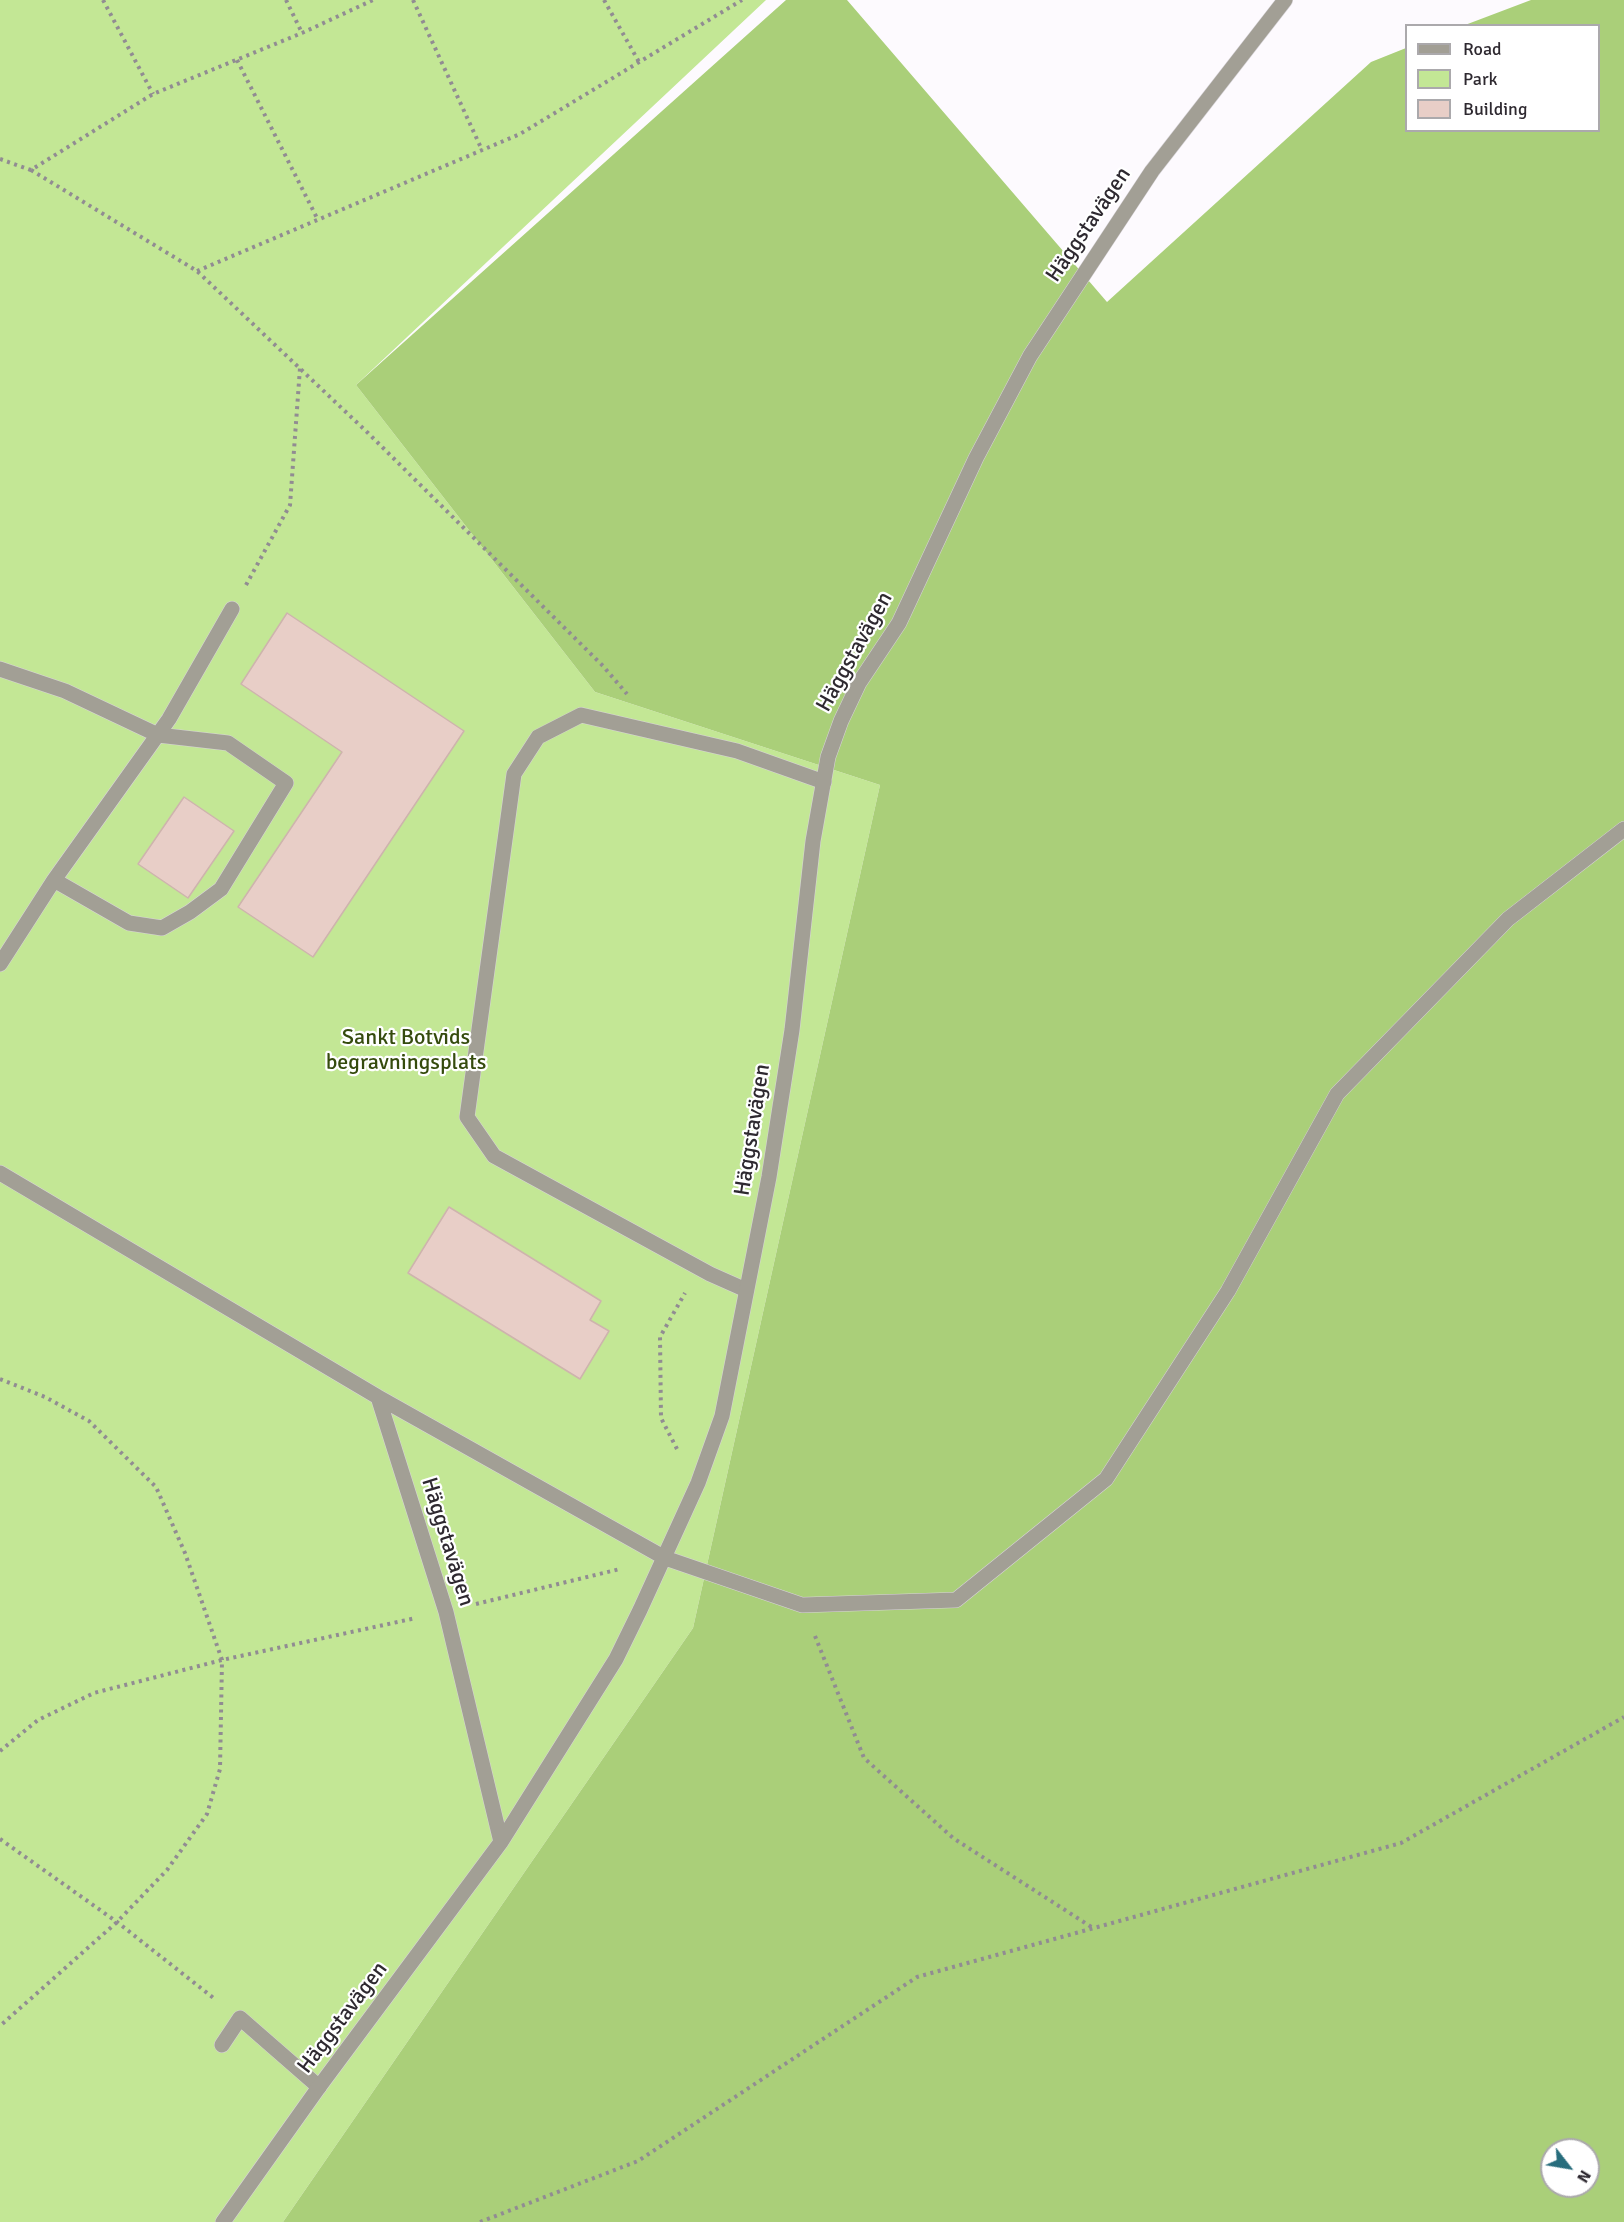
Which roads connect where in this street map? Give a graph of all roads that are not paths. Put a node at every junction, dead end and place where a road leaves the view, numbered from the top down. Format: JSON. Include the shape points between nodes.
{"nodes":[{"id":1,"x":1285,"y":0,"type":"edge"},
{"id":2,"x":232,"y":609,"type":"road end"},
{"id":3,"x":0,"y":669,"type":"edge"},
{"id":4,"x":158,"y":735,"type":"junction"},
{"id":5,"x":824,"y":782,"type":"junction"},
{"id":6,"x":1624,"y":829,"type":"edge"},
{"id":7,"x":54,"y":880,"type":"junction"},
{"id":8,"x":0,"y":964,"type":"edge"},
{"id":9,"x":0,"y":1173,"type":"edge"},
{"id":10,"x":746,"y":1290,"type":"junction"},
{"id":11,"x":378,"y":1397,"type":"junction"},
{"id":12,"x":665,"y":1558,"type":"junction"},
{"id":13,"x":501,"y":1842,"type":"junction"},
{"id":14,"x":222,"y":2045,"type":"dead end"},
{"id":15,"x":319,"y":2087,"type":"junction"},
{"id":16,"x":223,"y":2222,"type":"edge"}],
"edges":[{"from":1,"to":5,"type":"street","name":"Häggstavägen","via":[[1152,171],[1030,356],[976,458],[899,623],[859,683],[828,757]]},
{"from":2,"to":4,"type":"street"},
{"from":3,"to":4,"type":"street","via":[[65,691]]},
{"from":4,"to":7,"type":"street"},
{"from":4,"to":7,"type":"street","via":[[228,743],[286,783],[221,889],[162,928],[129,924]]},
{"from":5,"to":10,"type":"street","name":"Häggstavägen","via":[[813,841],[792,1030]]},
{"from":5,"to":10,"type":"street","via":[[737,751],[581,715],[538,737],[514,774],[466,1117],[494,1156]]},
{"from":6,"to":12,"type":"street","via":[[1508,919],[1337,1094],[1227,1291],[1106,1479],[956,1600],[802,1605]]},
{"from":7,"to":8,"type":"street"},
{"from":9,"to":11,"type":"street"},
{"from":10,"to":12,"type":"street","name":"Häggstavägen","via":[[722,1416]]},
{"from":11,"to":12,"type":"street"},
{"from":11,"to":13,"type":"street","name":"Häggstavägen","via":[[446,1612]]},
{"from":12,"to":13,"type":"street","name":"Häggstavägen","via":[[616,1659]]},
{"from":13,"to":15,"type":"street","name":"Häggstavägen"},
{"from":14,"to":15,"type":"street","via":[[240,2018]]},
{"from":15,"to":16,"type":"street","name":"Häggstavägen"}]}
